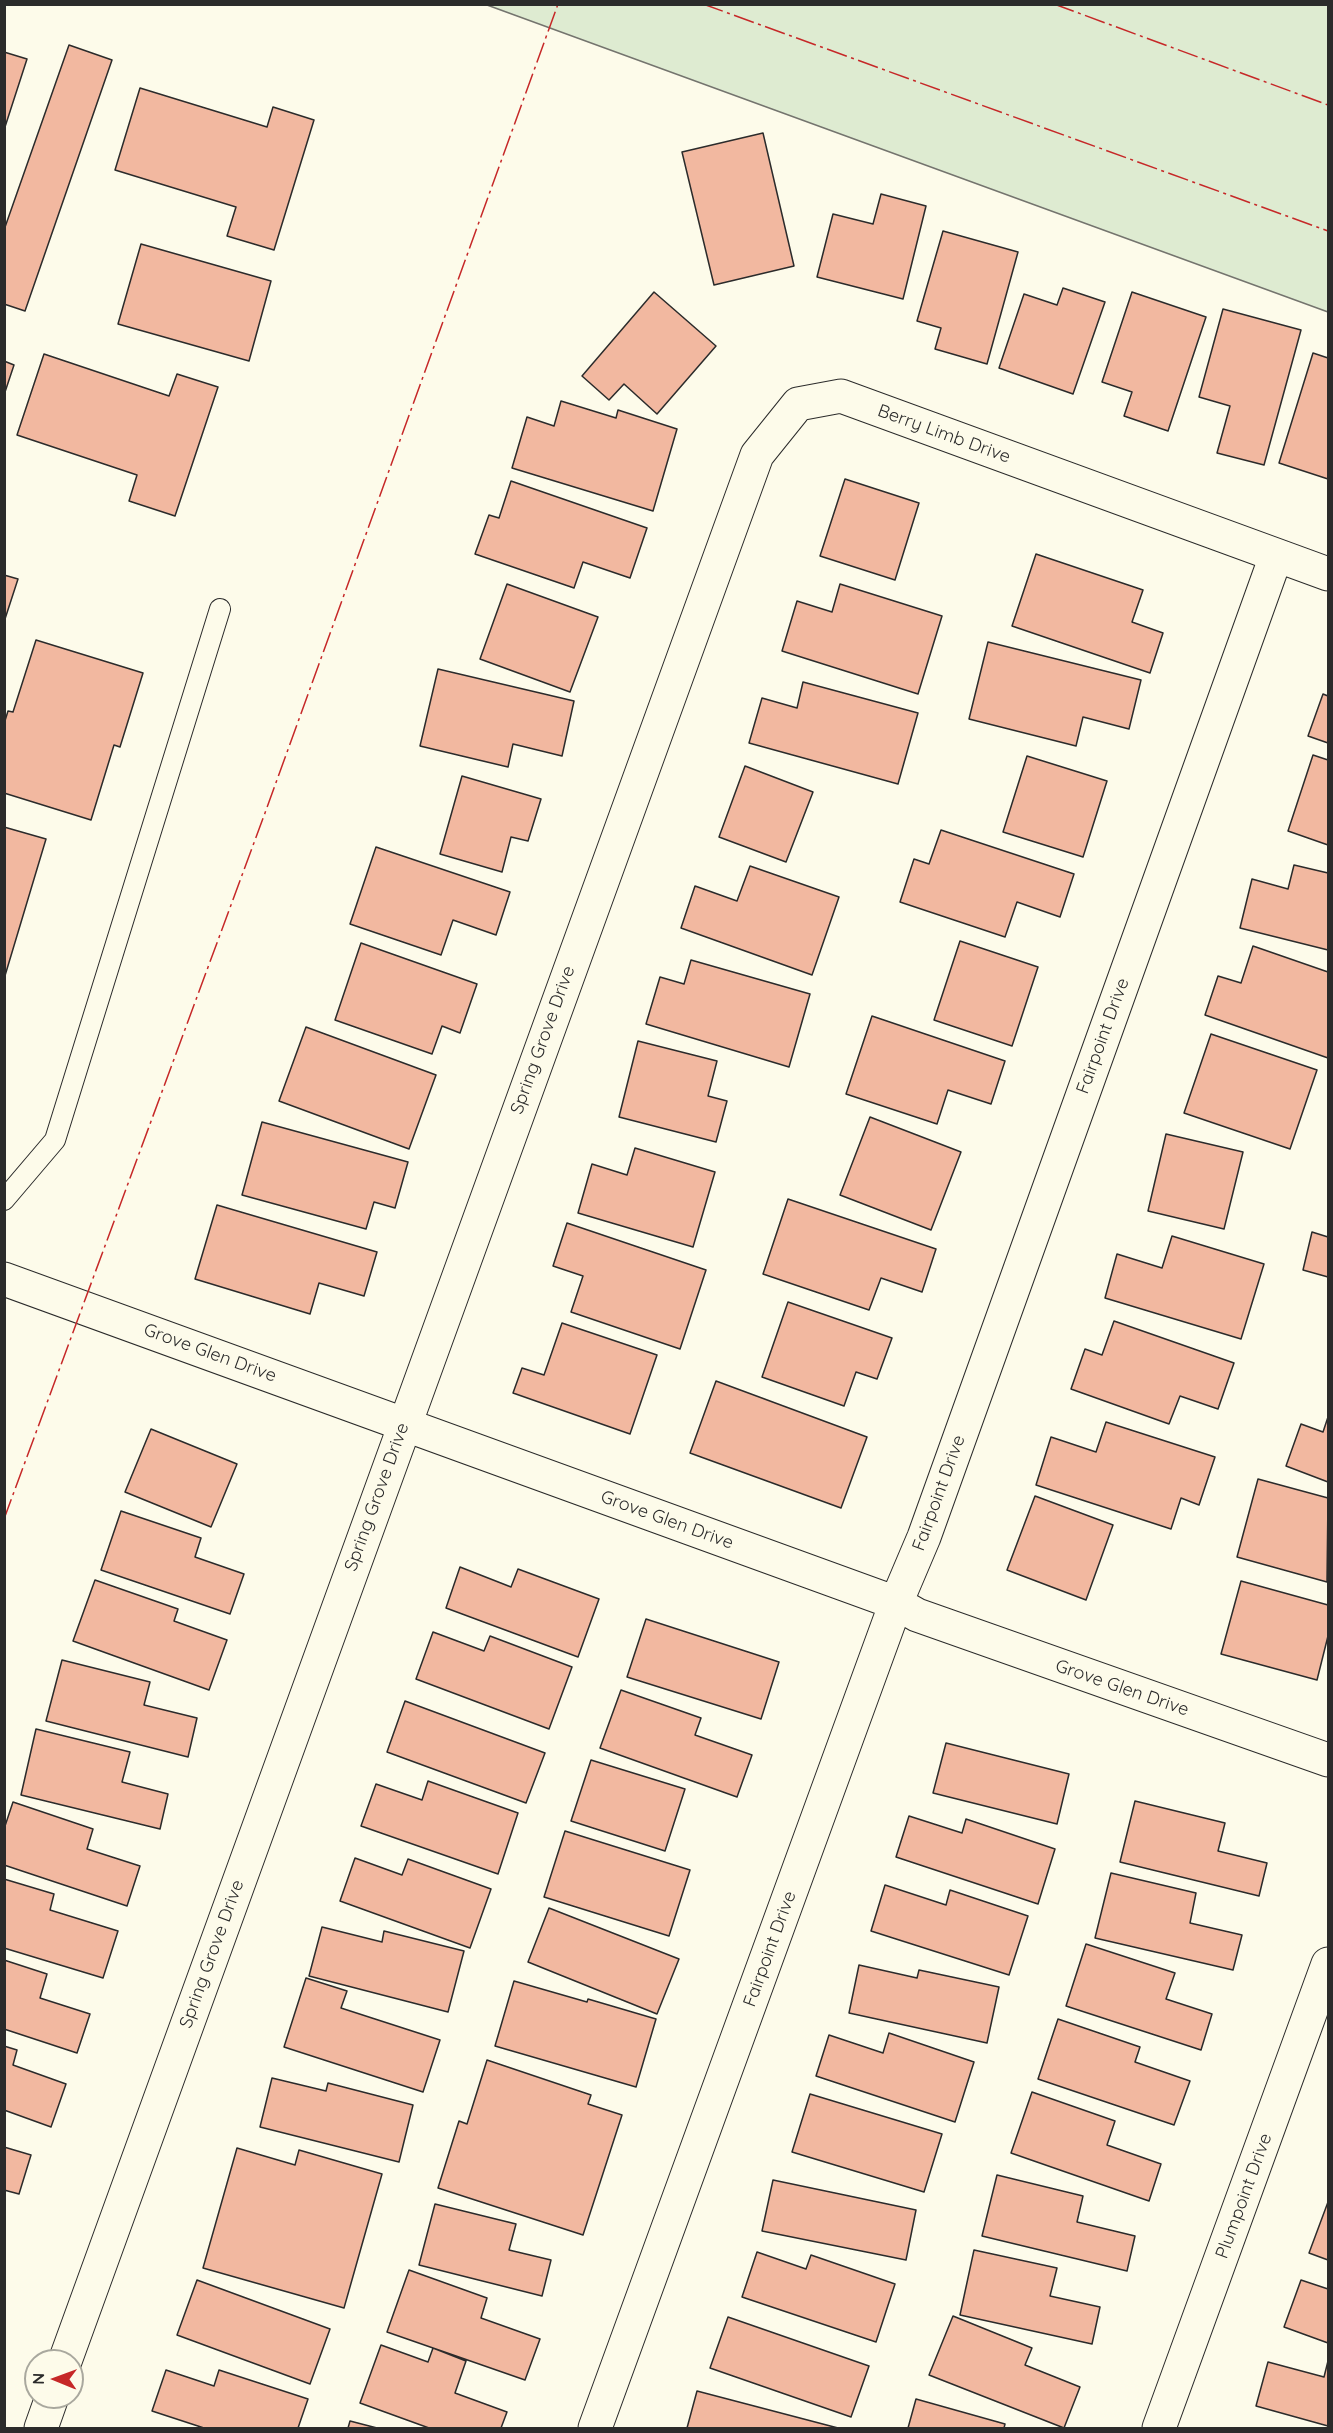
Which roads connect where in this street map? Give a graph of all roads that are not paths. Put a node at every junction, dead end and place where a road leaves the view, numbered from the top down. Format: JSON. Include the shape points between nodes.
{"nodes":[{"id":1,"x":1276,"y":556,"type":"junction"},
{"id":2,"x":1329,"y":574,"type":"edge"},
{"id":3,"x":220,"y":609,"type":"dead end"},
{"id":4,"x":691,"y":634,"type":"joint"},
{"id":5,"x":4,"y":1200,"type":"edge"},
{"id":6,"x":4,"y":1279,"type":"edge"},
{"id":7,"x":404,"y":1424,"type":"junction"},
{"id":8,"x":896,"y":1603,"type":"junction"},
{"id":9,"x":1329,"y":1760,"type":"edge"},
{"id":10,"x":1329,"y":1964,"type":"edge"},
{"id":11,"x":69,"y":2349,"type":"edge"},
{"id":12,"x":48,"y":2409,"type":"edge"},
{"id":13,"x":41,"y":2428,"type":"edge"},
{"id":14,"x":595,"y":2428,"type":"edge"},
{"id":15,"x":1159,"y":2428,"type":"edge"}],
"edges":[{"from":1,"to":2,"type":"street","name":"Berry Limb Drive"},
{"from":1,"to":4,"type":"street","name":"Berry Limb Drive","via":[[841,396],[798,404],[757,455]]},
{"from":1,"to":8,"type":"street","name":"Fairpoint Drive","via":[[924,1537]]},
{"from":3,"to":5,"type":"lane","via":[[54,1140]]},
{"from":4,"to":7,"type":"street","name":"Spring Grove Drive"},
{"from":6,"to":7,"type":"street","name":"Grove Glen Drive"},
{"from":7,"to":8,"type":"street","name":"Grove Glen Drive"},
{"from":7,"to":11,"type":"street","name":"Spring Grove Drive"},
{"from":8,"to":9,"type":"street","name":"Grove Glen Drive","via":[[917,1616]]},
{"from":8,"to":14,"type":"street","name":"Fairpoint Drive"},
{"from":10,"to":15,"type":"street","name":"Plumpoint Drive"},
{"from":12,"to":13,"type":"street"}]}
